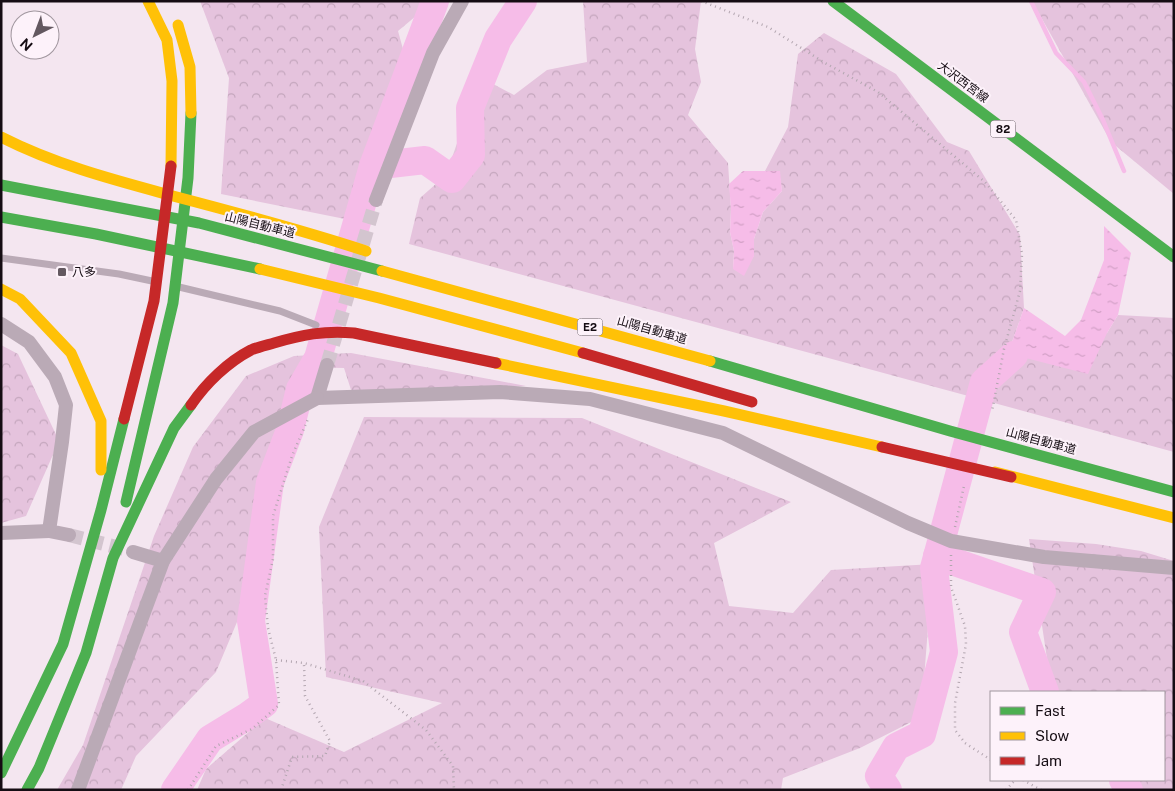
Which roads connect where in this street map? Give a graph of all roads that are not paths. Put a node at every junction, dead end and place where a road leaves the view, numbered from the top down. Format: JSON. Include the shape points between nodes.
{"nodes":[{"id":1,"x":148,"y":1,"type":"edge"},
{"id":2,"x":462,"y":1,"type":"edge"},
{"id":3,"x":832,"y":1,"type":"edge"},
{"id":4,"x":174,"y":13,"type":"dead end"},
{"id":5,"x":1,"y":137,"type":"edge"},
{"id":6,"x":1,"y":144,"type":"edge"},
{"id":7,"x":20,"y":147,"type":"junction"},
{"id":8,"x":1,"y":185,"type":"edge"},
{"id":9,"x":376,"y":200,"type":"tunnel mouth"},
{"id":10,"x":1,"y":217,"type":"edge"},
{"id":11,"x":372,"y":253,"type":"dead end"},
{"id":12,"x":1174,"y":257,"type":"edge"},
{"id":13,"x":1,"y":258,"type":"edge"},
{"id":14,"x":418,"y":269,"type":"dead end"},
{"id":15,"x":1,"y":289,"type":"edge"},
{"id":16,"x":555,"y":317,"type":"junction"},
{"id":17,"x":1,"y":324,"type":"edge"},
{"id":18,"x":332,"y":331,"type":"junction"},
{"id":19,"x":327,"y":365,"type":"tunnel mouth"},
{"id":20,"x":317,"y":398,"type":"junction"},
{"id":21,"x":766,"y":406,"type":"dead end"},
{"id":22,"x":813,"y":419,"type":"dead end"},
{"id":23,"x":1011,"y":477,"type":"junction"},
{"id":24,"x":1174,"y":492,"type":"edge"},
{"id":25,"x":100,"y":510,"type":"junction"},
{"id":26,"x":1174,"y":518,"type":"edge"},
{"id":27,"x":49,"y":530,"type":"junction"},
{"id":28,"x":1,"y":533,"type":"edge"},
{"id":29,"x":69,"y":535,"type":"tunnel mouth"},
{"id":30,"x":133,"y":552,"type":"tunnel mouth"},
{"id":31,"x":113,"y":558,"type":"junction"},
{"id":32,"x":163,"y":561,"type":"junction"},
{"id":33,"x":1174,"y":568,"type":"edge"},
{"id":34,"x":33,"y":708,"type":"junction"},
{"id":35,"x":1,"y":749,"type":"edge"},
{"id":36,"x":39,"y":768,"type":"junction"},
{"id":37,"x":1,"y":773,"type":"edge"},
{"id":38,"x":20,"y":790,"type":"edge"},
{"id":39,"x":28,"y":790,"type":"edge"},
{"id":40,"x":78,"y":790,"type":"edge"}],
"edges":[{"from":1,"to":25,"type":"main road","via":[[167,40],[172,81],[171,173],[154,301]]},
{"from":2,"to":9,"type":"street","via":[[433,52]]},
{"from":3,"to":12,"type":"main road","name":"大沢西宮線","number":"82"},
{"from":4,"to":31,"type":"main road","via":[[190,67],[188,178],[173,303]]},
{"from":5,"to":7,"type":"main road"},
{"from":6,"to":7,"type":"lane"},
{"from":7,"to":11,"type":"main road","via":[[111,180],[318,234]]},
{"from":8,"to":16,"type":"main road","name":"山陽自動車道","number":"E2","via":[[199,223]]},
{"from":10,"to":21,"type":"main road","number":"E2","via":[[193,252],[406,304]]},
{"from":13,"to":18,"type":"lane","via":[[119,274],[280,311]]},
{"from":14,"to":16,"type":"main road"},
{"from":15,"to":25,"type":"main road","via":[[20,299],[71,352],[101,421]]},
{"from":16,"to":24,"type":"main road","name":"山陽自動車道","number":"E2"},
{"from":17,"to":27,"type":"street","via":[[29,342],[55,377],[66,405]]},
{"from":18,"to":23,"type":"main road","via":[[420,346],[724,411]]},
{"from":18,"to":31,"type":"main road","via":[[294,337],[252,350],[225,368],[198,395],[174,428]]},
{"from":19,"to":20,"type":"street"},
{"from":20,"to":32,"type":"street","via":[[254,432],[216,479]]},
{"from":20,"to":33,"type":"street","via":[[500,392],[590,399],[723,433],[952,541],[1044,557]]},
{"from":22,"to":23,"type":"main road"},
{"from":23,"to":26,"type":"main road"},
{"from":25,"to":34,"type":"main road","via":[[63,644]]},
{"from":27,"to":28,"type":"street"},
{"from":27,"to":29,"type":"street"},
{"from":30,"to":32,"type":"street"},
{"from":31,"to":36,"type":"main road","via":[[86,652]]},
{"from":32,"to":40,"type":"street"},
{"from":34,"to":35,"type":"main road"},
{"from":34,"to":37,"type":"main road"},
{"from":36,"to":38,"type":"main road"},
{"from":36,"to":39,"type":"main road"}]}
